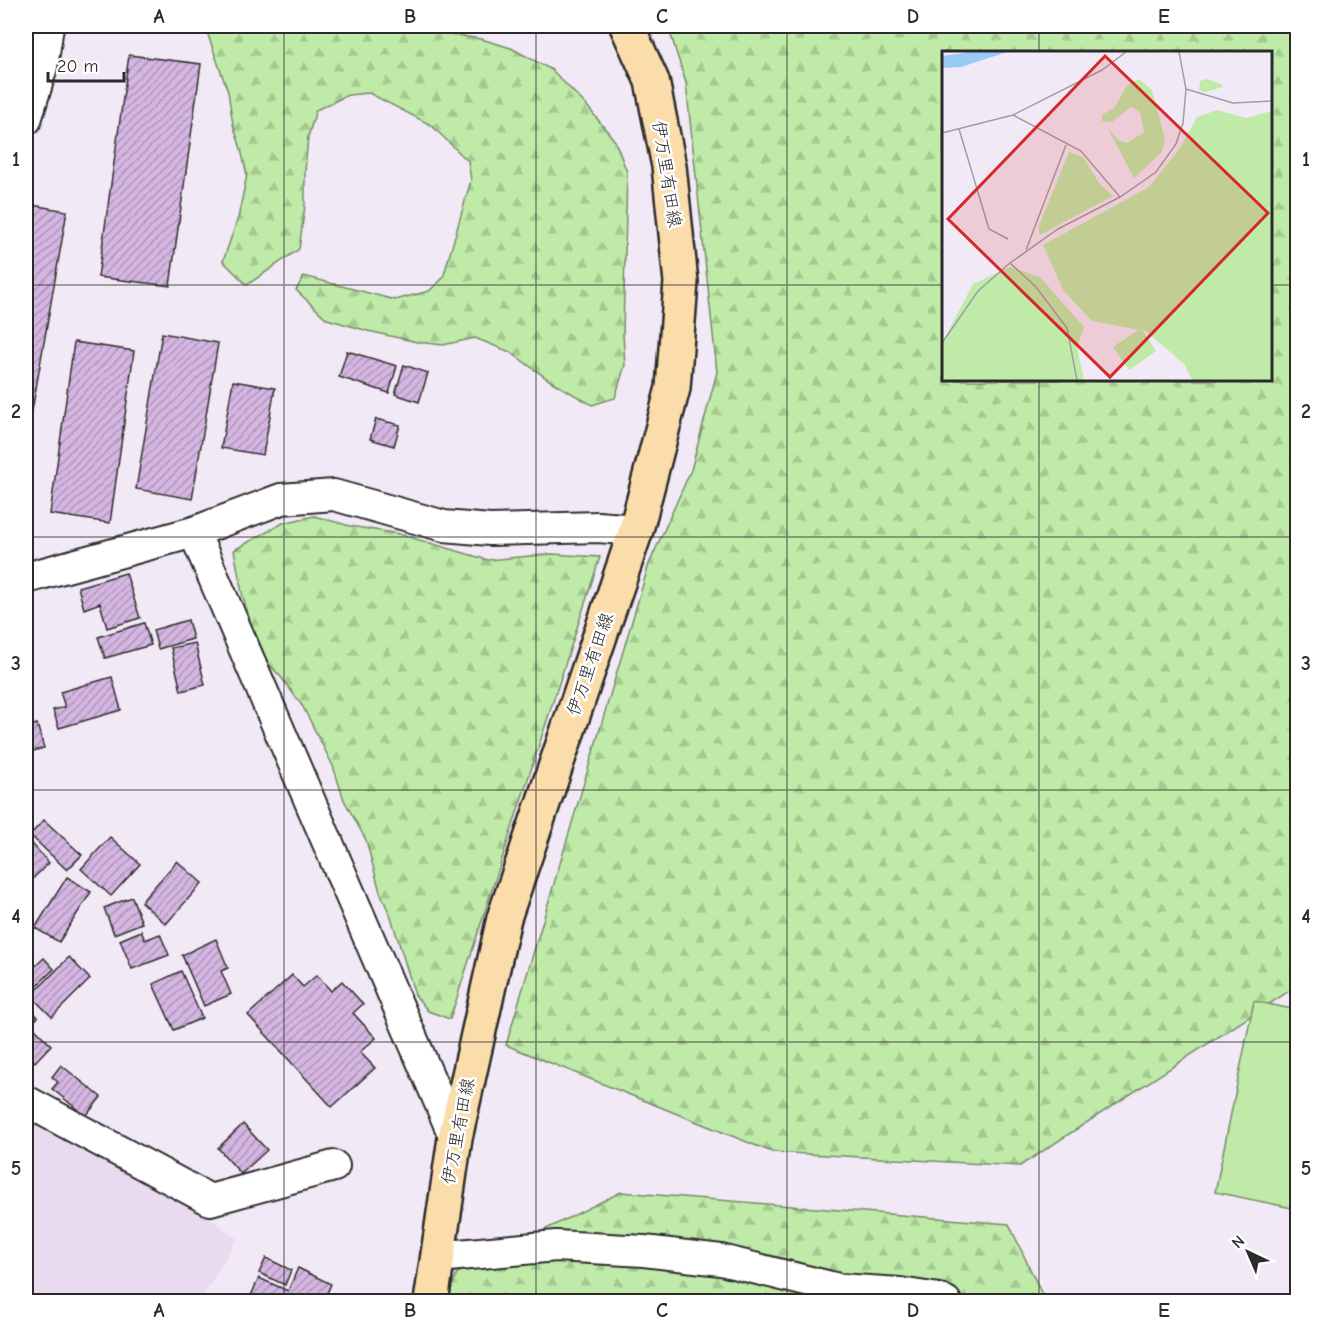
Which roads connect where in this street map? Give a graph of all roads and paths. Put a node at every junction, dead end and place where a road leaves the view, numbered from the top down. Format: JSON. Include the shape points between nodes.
{"nodes":[{"id":1,"x":48,"y":26,"type":"edge"},
{"id":2,"x":627,"y":26,"type":"edge"},
{"id":3,"x":26,"y":120,"type":"edge"},
{"id":4,"x":636,"y":530,"type":"junction"},
{"id":5,"x":194,"y":532,"type":"junction"},
{"id":6,"x":26,"y":578,"type":"edge"},
{"id":7,"x":26,"y":1101,"type":"edge"},
{"id":8,"x":455,"y":1138,"type":"junction"},
{"id":9,"x":334,"y":1166,"type":"dead end"},
{"id":10,"x":437,"y":1257,"type":"junction"},
{"id":11,"x":431,"y":1302,"type":"edge"},
{"id":12,"x":946,"y":1302,"type":"edge"}],
"edges":[{"from":1,"to":3,"type":"street","via":[[42,67]]},
{"from":2,"to":4,"type":"main road","name":"伊万里有田線","via":[[651,81],[669,166],[681,282],[673,388]]},
{"from":4,"to":5,"type":"street","via":[[490,530],[444,526],[334,495],[281,499]]},
{"from":4,"to":8,"type":"main road","name":"伊万里有田線","via":[[504,918]]},
{"from":5,"to":6,"type":"street"},
{"from":5,"to":8,"type":"street"},
{"from":7,"to":9,"type":"street","via":[[210,1200]]},
{"from":8,"to":10,"type":"main road","name":"伊万里有田線"},
{"from":10,"to":11,"type":"main road","name":"伊万里有田線"},
{"from":10,"to":12,"type":"street","via":[[556,1246],[644,1251],[721,1260],[839,1288]]}]}
